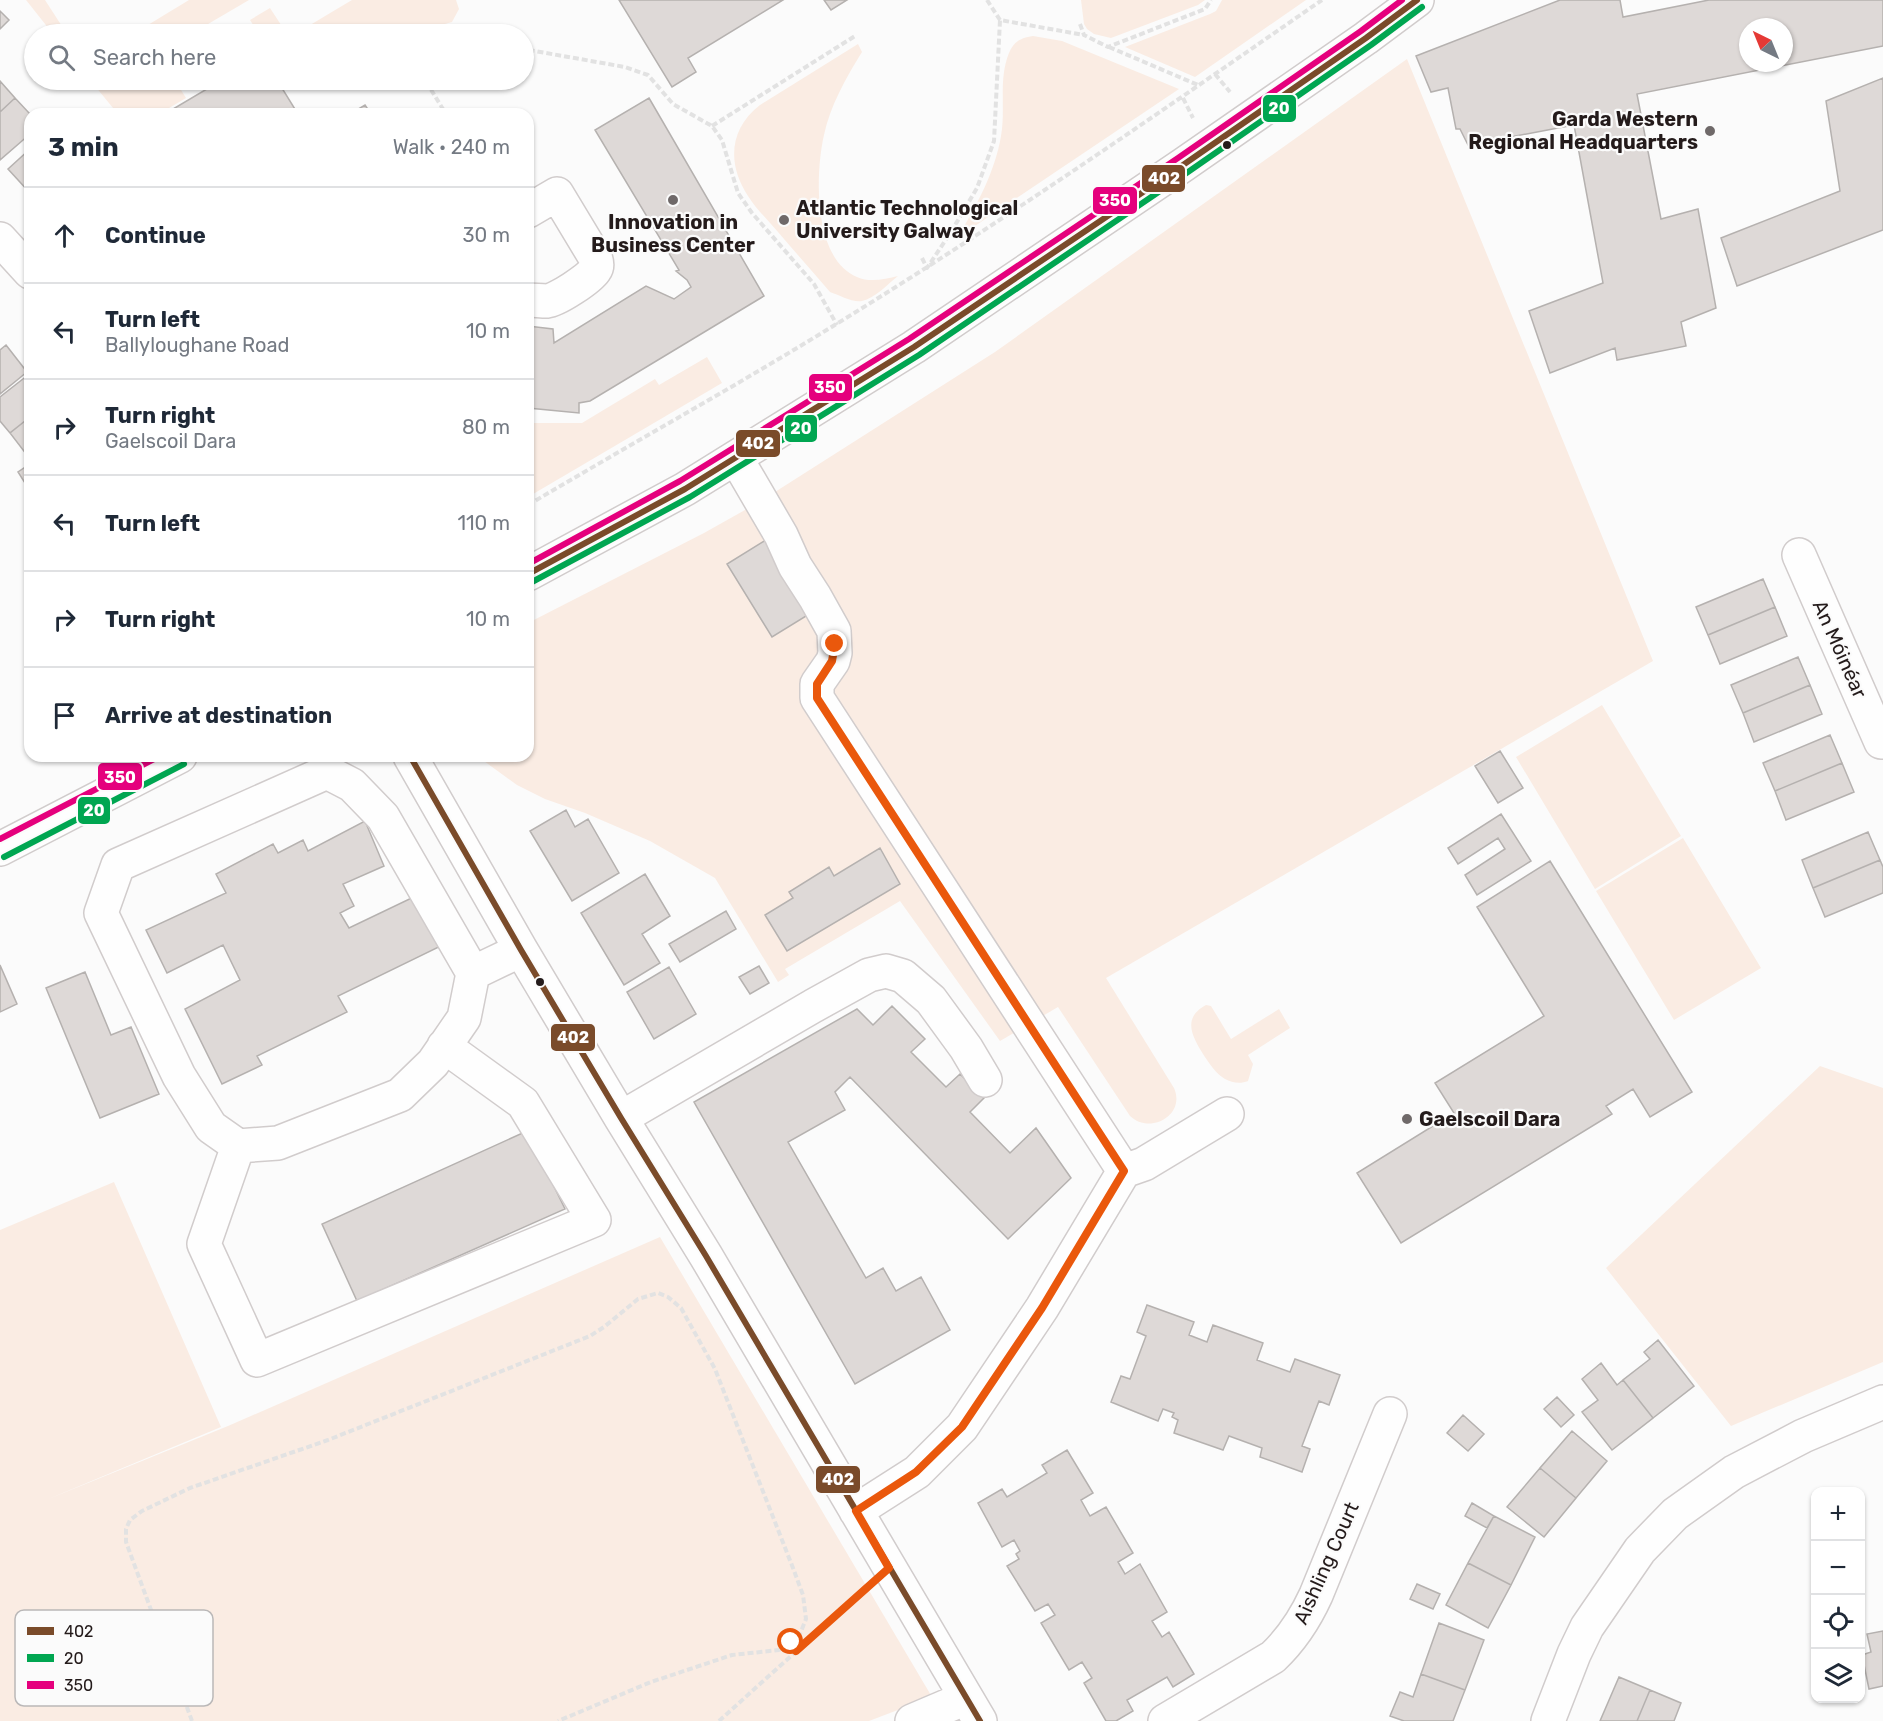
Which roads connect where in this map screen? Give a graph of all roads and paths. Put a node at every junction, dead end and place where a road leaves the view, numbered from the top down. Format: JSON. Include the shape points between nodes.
{"nodes":[{"id":1,"x":987,"y":0,"type":"edge"},
{"id":2,"x":1211,"y":0,"type":"edge"},
{"id":3,"x":1322,"y":0,"type":"edge"},
{"id":4,"x":1417,"y":0,"type":"edge"},
{"id":5,"x":1000,"y":20,"type":"junction"},
{"id":6,"x":1080,"y":24,"type":"dead end"},
{"id":7,"x":1084,"y":35,"type":"junction"},
{"id":8,"x":855,"y":36,"type":"dead end"},
{"id":9,"x":1108,"y":46,"type":"junction"},
{"id":10,"x":534,"y":51,"type":"edge"},
{"id":11,"x":1199,"y":85,"type":"junction"},
{"id":12,"x":431,"y":90,"type":"edge"},
{"id":13,"x":442,"y":108,"type":"edge"},
{"id":14,"x":712,"y":126,"type":"junction"},
{"id":15,"x":534,"y":208,"type":"edge"},
{"id":16,"x":0,"y":239,"type":"edge"},
{"id":17,"x":922,"y":258,"type":"dead end"},
{"id":18,"x":24,"y":265,"type":"edge"},
{"id":19,"x":927,"y":268,"type":"junction"},
{"id":20,"x":534,"y":300,"type":"edge"},
{"id":21,"x":837,"y":325,"type":"junction"},
{"id":22,"x":736,"y":458,"type":"junction"},
{"id":23,"x":534,"y":502,"type":"edge"},
{"id":24,"x":1799,"y":555,"type":"dead end"},
{"id":25,"x":534,"y":571,"type":"edge"},
{"id":26,"x":1882,"y":741,"type":"edge"},
{"id":27,"x":167,"y":762,"type":"edge"},
{"id":28,"x":413,"y":762,"type":"edge"},
{"id":29,"x":0,"y":849,"type":"edge"},
{"id":30,"x":520,"y":950,"type":"junction"},
{"id":31,"x":473,"y":973,"type":"junction"},
{"id":32,"x":444,"y":1047,"type":"junction"},
{"id":33,"x":985,"y":1080,"type":"dead end"},
{"id":34,"x":1227,"y":1114,"type":"dead end"},
{"id":35,"x":621,"y":1118,"type":"junction"},
{"id":36,"x":238,"y":1146,"type":"junction"},
{"id":37,"x":1124,"y":1171,"type":"junction"},
{"id":38,"x":1883,"y":1402,"type":"edge"},
{"id":39,"x":1390,"y":1414,"type":"dead end"},
{"id":40,"x":856,"y":1511,"type":"junction"},
{"id":41,"x":889,"y":1568,"type":"junction"},
{"id":42,"x":151,"y":1610,"type":"edge"},
{"id":43,"x":791,"y":1642,"type":"junction"},
{"id":44,"x":796,"y":1651,"type":"junction"},
{"id":45,"x":186,"y":1706,"type":"edge"},
{"id":46,"x":973,"y":1709,"type":"edge"},
{"id":47,"x":192,"y":1721,"type":"edge"},
{"id":48,"x":558,"y":1721,"type":"edge"},
{"id":49,"x":719,"y":1721,"type":"edge"},
{"id":50,"x":912,"y":1721,"type":"edge"},
{"id":51,"x":1165,"y":1721,"type":"edge"},
{"id":52,"x":1548,"y":1721,"type":"edge"}],
"edges":[{"from":1,"to":5,"type":"path"},
{"from":2,"to":9,"type":"path","via":[[1205,9]]},
{"from":3,"to":11,"type":"path"},
{"from":4,"to":22,"type":"street","via":[[979,305]]},
{"from":5,"to":7,"type":"path"},
{"from":5,"to":19,"type":"path","via":[[994,141],[977,188]]},
{"from":6,"to":7,"type":"path"},
{"from":7,"to":9,"type":"path"},
{"from":8,"to":14,"type":"path"},
{"from":9,"to":11,"type":"path"},
{"from":10,"to":14,"type":"path","via":[[625,67],[648,75],[673,104]]},
{"from":11,"to":19,"type":"path"},
{"from":12,"to":13,"type":"path"},
{"from":14,"to":21,"type":"path","via":[[722,140],[738,193],[814,284]]},
{"from":15,"to":20,"type":"street","via":[[556,194],[597,263],[591,274],[563,294],[549,301]]},
{"from":16,"to":18,"type":"street"},
{"from":17,"to":19,"type":"path"},
{"from":19,"to":21,"type":"path"},
{"from":21,"to":23,"type":"path"},
{"from":22,"to":25,"type":"street"},
{"from":22,"to":37,"type":"street","via":[[834,631],[835,653],[817,684],[817,698]]},
{"from":24,"to":26,"type":"street","name":"An Móinéar"},
{"from":27,"to":29,"type":"street"},
{"from":28,"to":30,"type":"street"},
{"from":30,"to":31,"type":"street"},
{"from":30,"to":35,"type":"street"},
{"from":31,"to":32,"type":"street","via":[[464,1018]]},
{"from":31,"to":36,"type":"street","via":[[383,817],[352,785],[327,772],[118,865],[101,913],[178,1076],[211,1127]]},
{"from":32,"to":36,"type":"street","via":[[400,1095],[278,1143]]},
{"from":32,"to":36,"type":"street","via":[[523,1103],[594,1220],[257,1360],[204,1244]]},
{"from":33,"to":35,"type":"street","via":[[931,999],[903,976],[886,971],[869,975],[813,1006]]},
{"from":34,"to":37,"type":"street","via":[[1144,1164]]},
{"from":35,"to":40,"type":"street"},
{"from":37,"to":40,"type":"street","via":[[1042,1308],[962,1427],[916,1472]]},
{"from":38,"to":52,"type":"street","via":[[1742,1467],[1675,1514],[1640,1551],[1587,1627]]},
{"from":39,"to":51,"type":"street","name":"Aishling Court","via":[[1302,1623],[1273,1657]]},
{"from":40,"to":41,"type":"street"},
{"from":41,"to":44,"type":"path"},
{"from":41,"to":46,"type":"street"},
{"from":42,"to":43,"type":"path","via":[[126,1542],[130,1520],[142,1511],[190,1488],[328,1440],[590,1336],[638,1299],[658,1293],[681,1308],[694,1329],[715,1369],[763,1491],[802,1595],[807,1619]]},
{"from":43,"to":44,"type":"path"},
{"from":43,"to":48,"type":"path","via":[[779,1650],[732,1654]]},
{"from":44,"to":49,"type":"path"},
{"from":45,"to":47,"type":"path"},
{"from":46,"to":50,"type":"street"}]}
